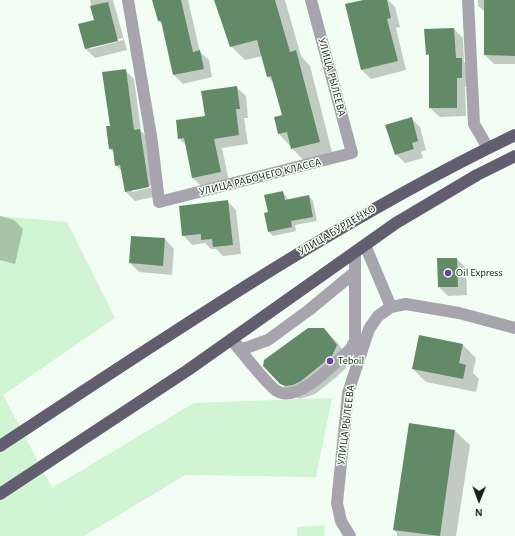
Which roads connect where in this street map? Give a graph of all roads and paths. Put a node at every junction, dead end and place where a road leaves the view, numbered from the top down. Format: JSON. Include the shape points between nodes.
{"nodes":[{"id":1,"x":128,"y":0,"type":"edge"},
{"id":2,"x":311,"y":0,"type":"edge"},
{"id":3,"x":468,"y":0,"type":"edge"},
{"id":4,"x":515,"y":135,"type":"edge"},
{"id":5,"x":488,"y":148,"type":"junction"},
{"id":6,"x":352,"y":153,"type":"joint"},
{"id":7,"x":515,"y":156,"type":"edge"},
{"id":8,"x":365,"y":245,"type":"junction"},
{"id":9,"x":355,"y":252,"type":"junction"},
{"id":10,"x":355,"y":272,"type":"junction"},
{"id":11,"x":391,"y":307,"type":"junction"},
{"id":12,"x":515,"y":328,"type":"edge"},
{"id":13,"x":234,"y":343,"type":"junction"},
{"id":14,"x":213,"y":351,"type":"junction"},
{"id":15,"x":0,"y":446,"type":"edge"},
{"id":16,"x":0,"y":494,"type":"edge"},
{"id":17,"x":350,"y":536,"type":"edge"}],
"edges":[{"from":1,"to":6,"type":"street","name":"УЛИЦА РАБОЧЕГО КЛАССА","via":[[152,142],[159,202]]},
{"from":2,"to":6,"type":"street","name":"УЛИЦА РЫЛЕЕВА"},
{"from":3,"to":5,"type":"street","via":[[474,124]]},
{"from":4,"to":5,"type":"main road","name":"УЛИЦА БУРДЕНКО"},
{"from":5,"to":15,"type":"main road","name":"УЛИЦА БУРДЕНКО","via":[[384,202],[281,263]]},
{"from":7,"to":8,"type":"main road","via":[[396,222]]},
{"from":8,"to":9,"type":"main road"},
{"from":8,"to":11,"type":"street"},
{"from":9,"to":10,"type":"street"},
{"from":9,"to":14,"type":"main road"},
{"from":10,"to":13,"type":"street","via":[[268,340],[244,349]]},
{"from":10,"to":13,"type":"street","via":[[355,341],[350,350],[302,391],[287,394],[276,391]]},
{"from":11,"to":12,"type":"street","via":[[412,305],[459,313]]},
{"from":11,"to":17,"type":"street","name":"УЛИЦА РЫЛЕЕВА","via":[[378,316],[369,329],[348,393],[337,503],[341,521]]},
{"from":13,"to":14,"type":"street"},
{"from":14,"to":16,"type":"main road"}]}
